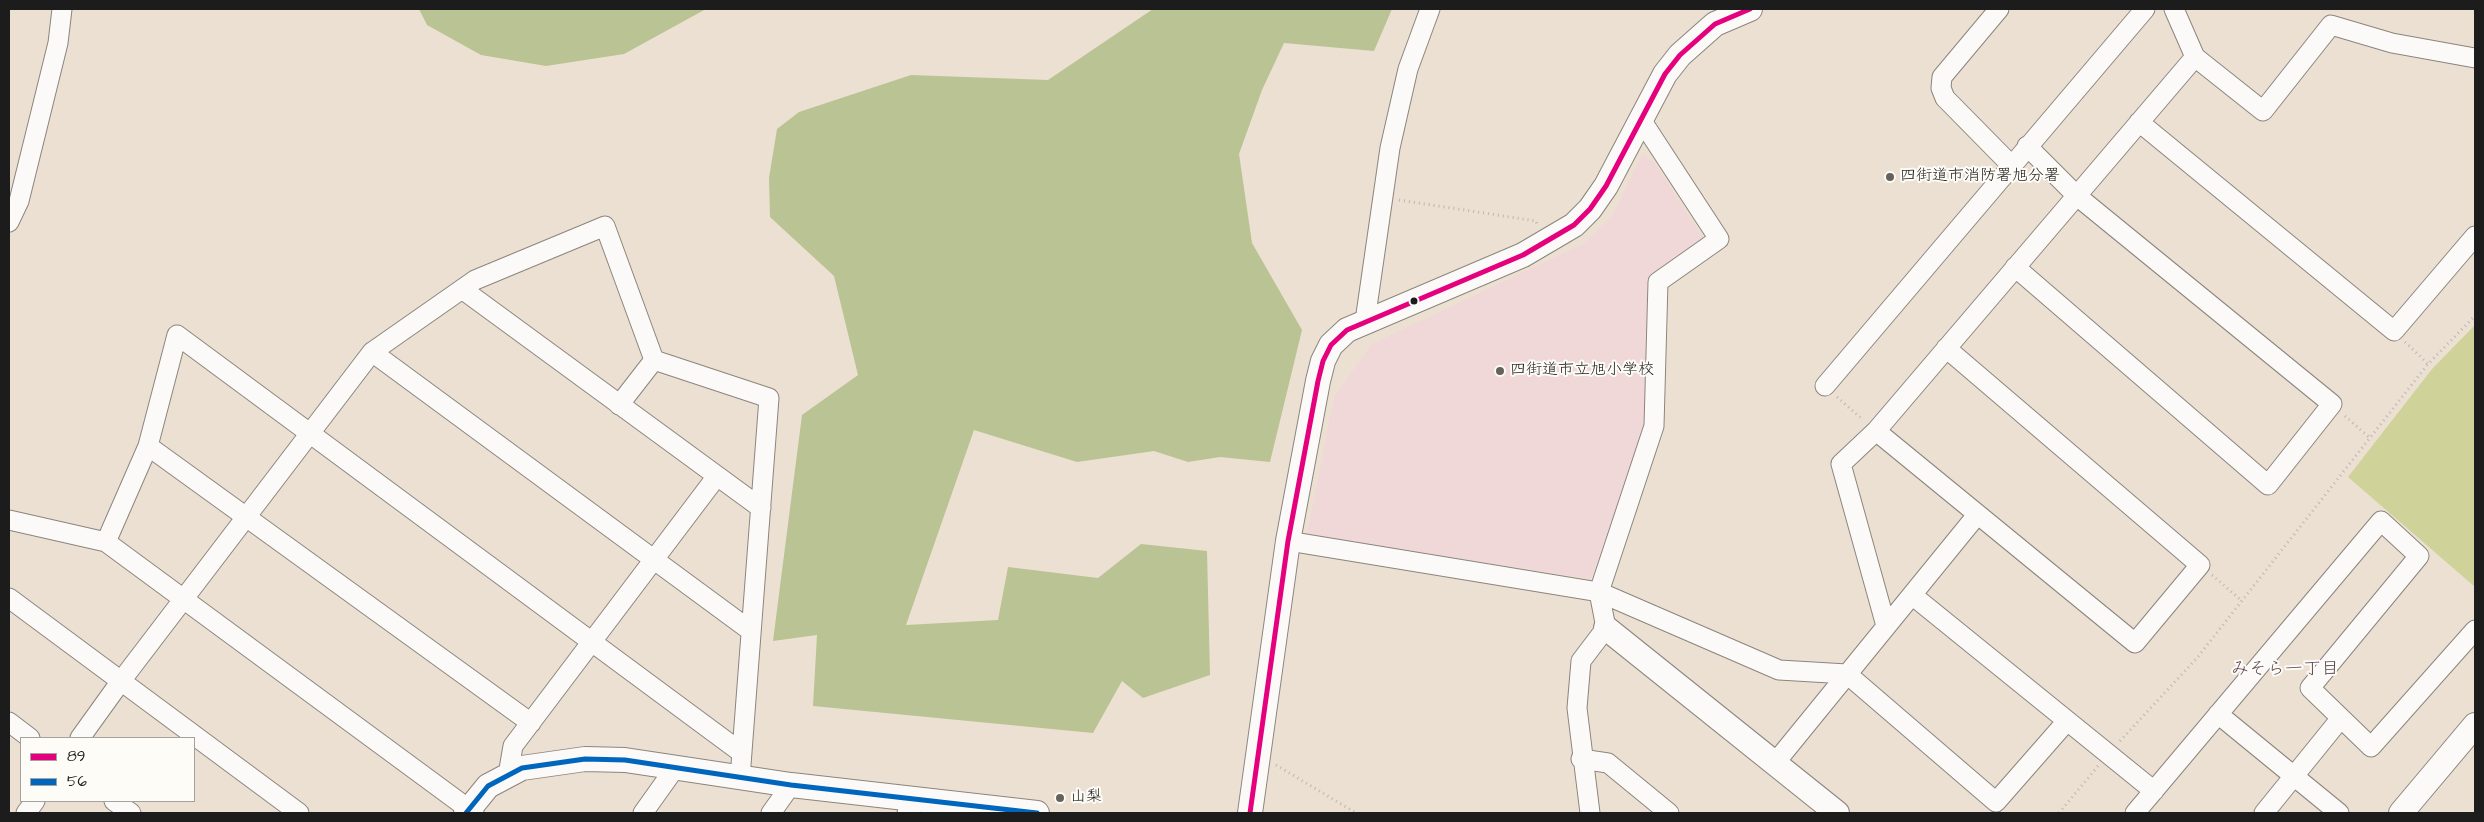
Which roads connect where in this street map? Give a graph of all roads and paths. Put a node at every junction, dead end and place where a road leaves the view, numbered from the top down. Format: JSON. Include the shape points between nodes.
{"nodes":[{"id":1,"x":62,"y":9,"type":"edge"},
{"id":2,"x":1430,"y":9,"type":"edge"},
{"id":3,"x":1999,"y":9,"type":"edge"},
{"id":4,"x":2145,"y":9,"type":"edge"},
{"id":5,"x":2174,"y":9,"type":"edge"},
{"id":6,"x":1741,"y":10,"type":"edge"},
{"id":7,"x":2195,"y":57,"type":"junction"},
{"id":8,"x":2475,"y":58,"type":"edge"},
{"id":9,"x":1640,"y":118,"type":"junction"},
{"id":10,"x":2139,"y":122,"type":"junction"},
{"id":11,"x":2027,"y":146,"type":"junction"},
{"id":12,"x":2012,"y":165,"type":"junction"},
{"id":13,"x":2076,"y":196,"type":"junction"},
{"id":14,"x":1383,"y":197,"type":"junction"},
{"id":15,"x":9,"y":222,"type":"edge"},
{"id":16,"x":2475,"y":236,"type":"edge"},
{"id":17,"x":1546,"y":242,"type":"junction"},
{"id":18,"x":2015,"y":267,"type":"junction"},
{"id":19,"x":462,"y":289,"type":"junction"},
{"id":20,"x":2475,"y":316,"type":"edge"},
{"id":21,"x":1365,"y":321,"type":"junction"},
{"id":22,"x":2394,"y":331,"type":"junction"},
{"id":23,"x":1946,"y":348,"type":"junction"},
{"id":24,"x":372,"y":352,"type":"junction"},
{"id":25,"x":654,"y":360,"type":"junction"},
{"id":26,"x":2428,"y":364,"type":"junction"},
{"id":27,"x":1825,"y":386,"type":"joint"},
{"id":28,"x":2332,"y":404,"type":"junction"},
{"id":29,"x":619,"y":405,"type":"junction"},
{"id":30,"x":1876,"y":431,"type":"junction"},
{"id":31,"x":309,"y":433,"type":"junction"},
{"id":32,"x":2371,"y":439,"type":"junction"},
{"id":33,"x":148,"y":446,"type":"junction"},
{"id":34,"x":717,"y":476,"type":"junction"},
{"id":35,"x":761,"y":508,"type":"junction"},
{"id":36,"x":1977,"y":515,"type":"junction"},
{"id":37,"x":246,"y":517,"type":"junction"},
{"id":38,"x":9,"y":520,"type":"edge"},
{"id":39,"x":1288,"y":541,"type":"junction"},
{"id":40,"x":106,"y":542,"type":"junction"},
{"id":41,"x":654,"y":560,"type":"junction"},
{"id":42,"x":2200,"y":565,"type":"junction"},
{"id":43,"x":1599,"y":592,"type":"junction"},
{"id":44,"x":1912,"y":595,"type":"junction"},
{"id":45,"x":9,"y":598,"type":"edge"},
{"id":46,"x":183,"y":599,"type":"junction"},
{"id":47,"x":2242,"y":601,"type":"junction"},
{"id":48,"x":1886,"y":626,"type":"junction"},
{"id":49,"x":1606,"y":628,"type":"junction"},
{"id":50,"x":751,"y":630,"type":"junction"},
{"id":51,"x":2475,"y":630,"type":"edge"},
{"id":52,"x":592,"y":642,"type":"junction"},
{"id":53,"x":1847,"y":674,"type":"junction"},
{"id":54,"x":121,"y":681,"type":"junction"},
{"id":55,"x":2218,"y":714,"type":"junction"},
{"id":56,"x":2341,"y":718,"type":"junction"},
{"id":57,"x":2067,"y":721,"type":"junction"},
{"id":58,"x":9,"y":722,"type":"edge"},
{"id":59,"x":530,"y":723,"type":"junction"},
{"id":60,"x":2475,"y":725,"type":"edge"},
{"id":61,"x":29,"y":737,"type":"edge"},
{"id":62,"x":81,"y":737,"type":"edge"},
{"id":63,"x":742,"y":753,"type":"junction"},
{"id":64,"x":2108,"y":754,"type":"junction"},
{"id":65,"x":1258,"y":755,"type":"junction"},
{"id":66,"x":1581,"y":759,"type":"junction"},
{"id":67,"x":1775,"y":762,"type":"junction"},
{"id":68,"x":675,"y":768,"type":"junction"},
{"id":69,"x":508,"y":775,"type":"junction"},
{"id":70,"x":2294,"y":776,"type":"junction"},
{"id":71,"x":740,"y":778,"type":"junction"},
{"id":72,"x":791,"y":785,"type":"junction"},
{"id":73,"x":2154,"y":791,"type":"junction"},
{"id":74,"x":34,"y":802,"type":"edge"},
{"id":75,"x":115,"y":802,"type":"edge"},
{"id":76,"x":912,"y":806,"type":"edge"},
{"id":77,"x":470,"y":812,"type":"edge"},
{"id":78,"x":26,"y":813,"type":"edge"},
{"id":79,"x":131,"y":813,"type":"edge"},
{"id":80,"x":299,"y":813,"type":"edge"},
{"id":81,"x":643,"y":813,"type":"edge"},
{"id":82,"x":771,"y":813,"type":"edge"},
{"id":83,"x":1031,"y":813,"type":"edge"},
{"id":84,"x":1250,"y":813,"type":"edge"},
{"id":85,"x":1356,"y":813,"type":"edge"},
{"id":86,"x":1590,"y":813,"type":"edge"},
{"id":87,"x":1669,"y":813,"type":"edge"},
{"id":88,"x":1835,"y":813,"type":"edge"},
{"id":89,"x":2060,"y":813,"type":"edge"},
{"id":90,"x":2135,"y":813,"type":"edge"},
{"id":91,"x":2264,"y":813,"type":"edge"},
{"id":92,"x":2339,"y":813,"type":"edge"},
{"id":93,"x":2401,"y":813,"type":"edge"}],
"edges":[{"from":1,"to":15,"type":"street","via":[[58,43],[19,201]]},
{"from":2,"to":14,"type":"street","via":[[1408,69],[1390,148]]},
{"from":3,"to":12,"type":"street","via":[[1942,76],[1941,88],[1945,98]]},
{"from":4,"to":11,"type":"street"},
{"from":5,"to":7,"type":"street"},
{"from":6,"to":9,"type":"street","via":[[1715,24],[1680,55]]},
{"from":7,"to":8,"type":"street","via":[[2263,111],[2331,25],[2392,43]]},
{"from":7,"to":10,"type":"street"},
{"from":9,"to":17,"type":"street","via":[[1606,186],[1590,209]]},
{"from":9,"to":43,"type":"street","via":[[1719,239],[1658,282],[1654,426]]},
{"from":10,"to":13,"type":"street"},
{"from":10,"to":22,"type":"street"},
{"from":11,"to":12,"type":"street"},
{"from":11,"to":13,"type":"street"},
{"from":12,"to":27,"type":"street"},
{"from":13,"to":18,"type":"street"},
{"from":13,"to":28,"type":"street"},
{"from":14,"to":17,"type":"path","via":[[1536,221]]},
{"from":14,"to":21,"type":"street"},
{"from":16,"to":22,"type":"street"},
{"from":17,"to":21,"type":"street","via":[[1523,255]]},
{"from":18,"to":23,"type":"street"},
{"from":18,"to":28,"type":"street","via":[[2268,485]]},
{"from":19,"to":24,"type":"street"},
{"from":19,"to":25,"type":"street","via":[[475,280],[606,226]]},
{"from":19,"to":29,"type":"street"},
{"from":20,"to":26,"type":"path"},
{"from":21,"to":39,"type":"street","via":[[1347,330],[1331,345],[1323,361]]},
{"from":22,"to":26,"type":"path"},
{"from":23,"to":30,"type":"street"},
{"from":23,"to":42,"type":"street"},
{"from":24,"to":31,"type":"street"},
{"from":24,"to":41,"type":"street"},
{"from":25,"to":29,"type":"street"},
{"from":25,"to":35,"type":"street","via":[[769,398]]},
{"from":26,"to":32,"type":"path"},
{"from":27,"to":30,"type":"path"},
{"from":28,"to":32,"type":"path"},
{"from":29,"to":34,"type":"street"},
{"from":30,"to":36,"type":"street"},
{"from":30,"to":48,"type":"street","via":[[1841,464]]},
{"from":31,"to":33,"type":"street","via":[[177,335]]},
{"from":31,"to":37,"type":"street"},
{"from":31,"to":52,"type":"street"},
{"from":32,"to":47,"type":"path"},
{"from":33,"to":37,"type":"street"},
{"from":33,"to":40,"type":"street"},
{"from":34,"to":35,"type":"street"},
{"from":34,"to":41,"type":"street"},
{"from":35,"to":50,"type":"street"},
{"from":36,"to":42,"type":"street","via":[[2135,643]]},
{"from":36,"to":44,"type":"street"},
{"from":37,"to":46,"type":"street"},
{"from":37,"to":59,"type":"street"},
{"from":38,"to":40,"type":"street"},
{"from":39,"to":43,"type":"street"},
{"from":39,"to":65,"type":"street"},
{"from":40,"to":46,"type":"street"},
{"from":41,"to":50,"type":"street"},
{"from":41,"to":52,"type":"street"},
{"from":42,"to":47,"type":"path"},
{"from":43,"to":49,"type":"street"},
{"from":43,"to":53,"type":"street","via":[[1779,670]]},
{"from":44,"to":48,"type":"street"},
{"from":44,"to":57,"type":"street"},
{"from":45,"to":54,"type":"street"},
{"from":46,"to":54,"type":"street"},
{"from":46,"to":77,"type":"street"},
{"from":47,"to":64,"type":"path","via":[[2197,658]]},
{"from":48,"to":53,"type":"street"},
{"from":49,"to":66,"type":"street","via":[[1581,661],[1577,708]]},
{"from":49,"to":67,"type":"street"},
{"from":50,"to":63,"type":"street"},
{"from":51,"to":56,"type":"street","via":[[2371,747]]},
{"from":52,"to":59,"type":"street"},
{"from":52,"to":63,"type":"street"},
{"from":53,"to":57,"type":"street","via":[[1996,802]]},
{"from":53,"to":67,"type":"street"},
{"from":54,"to":62,"type":"street"},
{"from":54,"to":80,"type":"street"},
{"from":55,"to":56,"type":"street","via":[[2381,520],[2419,556],[2310,688]]},
{"from":55,"to":70,"type":"street"},
{"from":55,"to":73,"type":"street"},
{"from":56,"to":70,"type":"street"},
{"from":57,"to":64,"type":"street"},
{"from":58,"to":61,"type":"street"},
{"from":59,"to":69,"type":"street","via":[[513,746]]},
{"from":60,"to":93,"type":"street"},
{"from":63,"to":71,"type":"street"},
{"from":64,"to":73,"type":"street"},
{"from":64,"to":89,"type":"path"},
{"from":65,"to":84,"type":"street"},
{"from":65,"to":85,"type":"path"},
{"from":66,"to":86,"type":"street"},
{"from":66,"to":87,"type":"street","via":[[1608,763]]},
{"from":67,"to":88,"type":"street"},
{"from":68,"to":69,"type":"street","via":[[625,760],[585,759],[522,768]]},
{"from":68,"to":71,"type":"street"},
{"from":68,"to":81,"type":"street"},
{"from":69,"to":77,"type":"street","via":[[488,786]]},
{"from":70,"to":91,"type":"street"},
{"from":70,"to":92,"type":"street"},
{"from":71,"to":72,"type":"street"},
{"from":72,"to":76,"type":"street"},
{"from":72,"to":82,"type":"street"},
{"from":73,"to":90,"type":"street"},
{"from":74,"to":78,"type":"street"},
{"from":75,"to":79,"type":"street"},
{"from":76,"to":83,"type":"street"}]}
